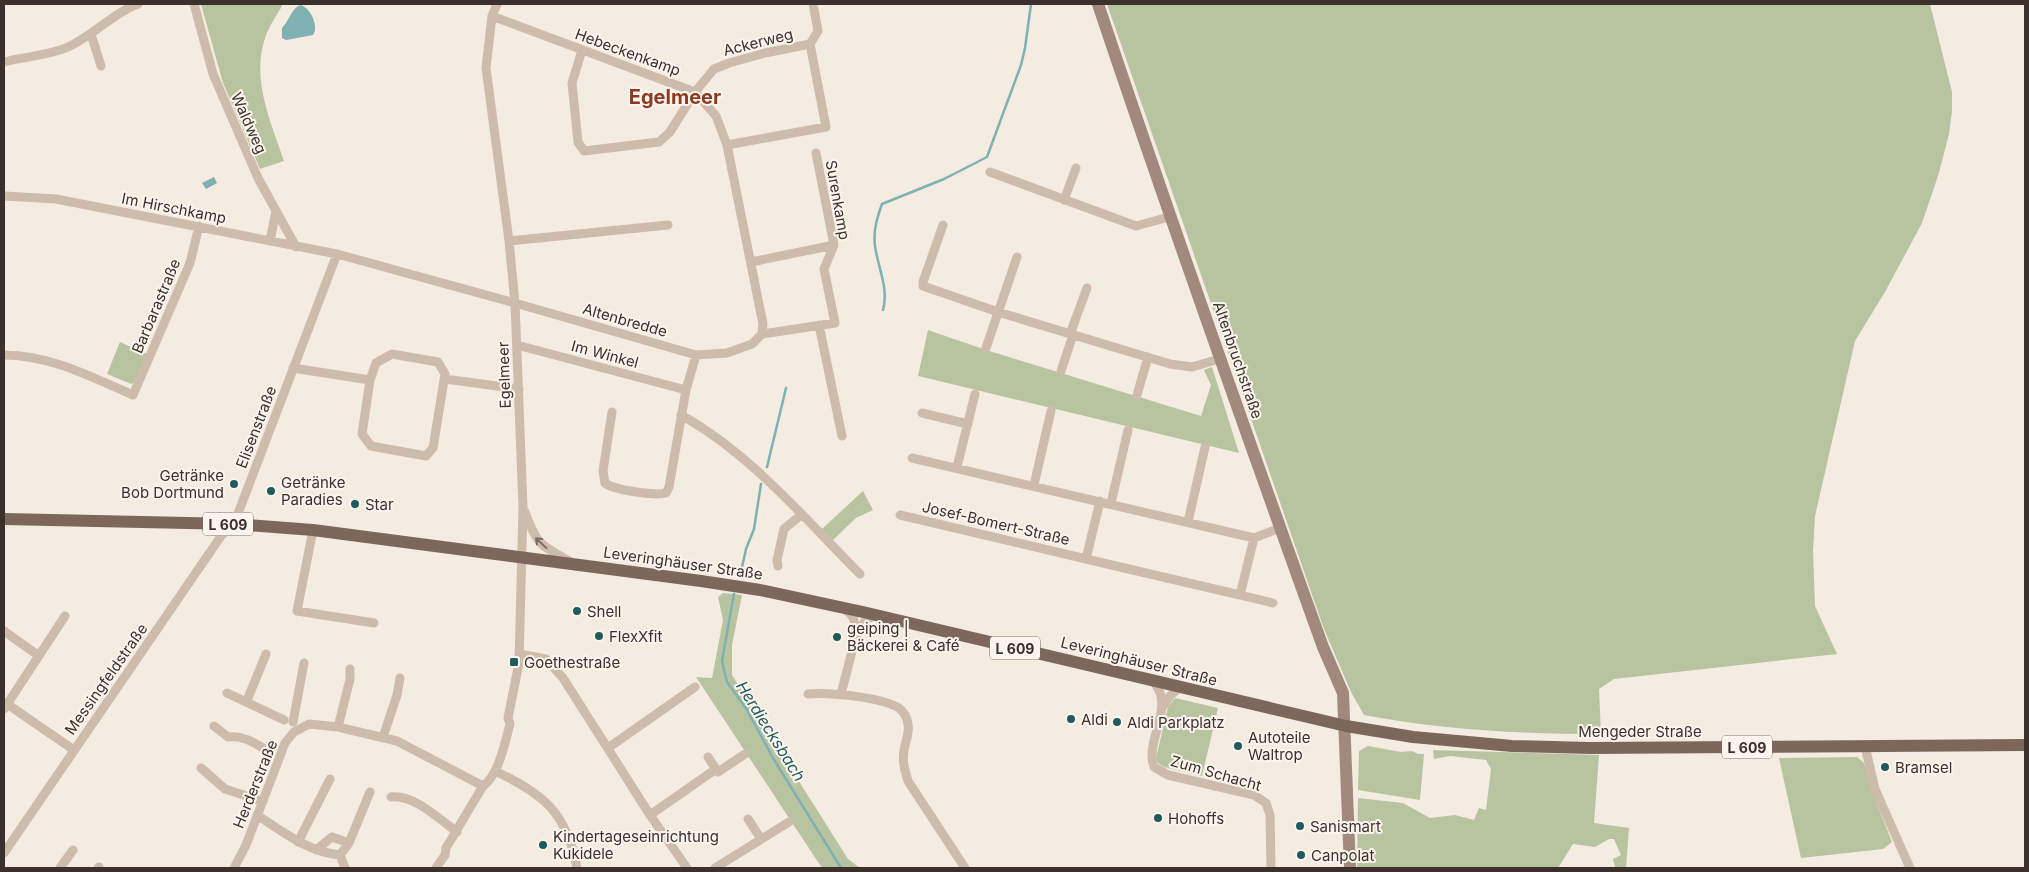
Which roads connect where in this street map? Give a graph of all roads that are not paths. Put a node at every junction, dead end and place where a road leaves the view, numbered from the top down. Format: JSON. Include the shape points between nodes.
{"nodes":[{"id":1,"x":138,"y":4,"type":"edge"},
{"id":2,"x":194,"y":4,"type":"edge"},
{"id":3,"x":497,"y":4,"type":"edge"},
{"id":4,"x":812,"y":4,"type":"edge"},
{"id":5,"x":1098,"y":4,"type":"edge"},
{"id":6,"x":492,"y":16,"type":"junction"},
{"id":7,"x":91,"y":34,"type":"junction"},
{"id":8,"x":810,"y":44,"type":"junction"},
{"id":9,"x":582,"y":50,"type":"junction"},
{"id":10,"x":4,"y":62,"type":"edge"},
{"id":11,"x":102,"y":66,"type":"dead end"},
{"id":12,"x":695,"y":92,"type":"junction"},
{"id":13,"x":727,"y":145,"type":"junction"},
{"id":14,"x":816,"y":153,"type":"dead end"},
{"id":15,"x":1076,"y":168,"type":"dead end"},
{"id":16,"x":990,"y":172,"type":"dead end"},
{"id":17,"x":4,"y":196,"type":"edge"},
{"id":18,"x":1064,"y":200,"type":"junction"},
{"id":19,"x":276,"y":211,"type":"junction"},
{"id":20,"x":1169,"y":217,"type":"junction"},
{"id":21,"x":668,"y":225,"type":"dead end"},
{"id":22,"x":943,"y":225,"type":"dead end"},
{"id":23,"x":199,"y":226,"type":"junction"},
{"id":24,"x":270,"y":241,"type":"junction"},
{"id":25,"x":509,"y":242,"type":"junction"},
{"id":26,"x":834,"y":245,"type":"junction"},
{"id":27,"x":296,"y":247,"type":"junction"},
{"id":28,"x":337,"y":254,"type":"junction"},
{"id":29,"x":1017,"y":257,"type":"dead end"},
{"id":30,"x":751,"y":262,"type":"junction"},
{"id":31,"x":1087,"y":288,"type":"dead end"},
{"id":32,"x":515,"y":302,"type":"junction"},
{"id":33,"x":998,"y":312,"type":"junction"},
{"id":34,"x":819,"y":325,"type":"junction"},
{"id":35,"x":762,"y":334,"type":"junction"},
{"id":36,"x":1072,"y":335,"type":"junction"},
{"id":37,"x":517,"y":345,"type":"junction"},
{"id":38,"x":986,"y":348,"type":"dead end"},
{"id":39,"x":696,"y":355,"type":"junction"},
{"id":40,"x":4,"y":356,"type":"edge"},
{"id":41,"x":1148,"y":357,"type":"junction"},
{"id":42,"x":1219,"y":359,"type":"junction"},
{"id":43,"x":293,"y":368,"type":"junction"},
{"id":44,"x":1061,"y":371,"type":"dead end"},
{"id":45,"x":444,"y":379,"type":"junction"},
{"id":46,"x":370,"y":380,"type":"junction"},
{"id":47,"x":519,"y":389,"type":"junction"},
{"id":48,"x":686,"y":390,"type":"junction"},
{"id":49,"x":975,"y":394,"type":"dead end"},
{"id":50,"x":1136,"y":395,"type":"dead end"},
{"id":51,"x":1051,"y":411,"type":"dead end"},
{"id":52,"x":612,"y":412,"type":"dead end"},
{"id":53,"x":922,"y":413,"type":"dead end"},
{"id":54,"x":681,"y":414,"type":"junction"},
{"id":55,"x":968,"y":424,"type":"junction"},
{"id":56,"x":1128,"y":430,"type":"dead end"},
{"id":57,"x":842,"y":436,"type":"dead end"},
{"id":58,"x":1205,"y":447,"type":"dead end"},
{"id":59,"x":912,"y":458,"type":"dead end"},
{"id":60,"x":958,"y":467,"type":"junction"},
{"id":61,"x":1034,"y":485,"type":"junction"},
{"id":62,"x":1100,"y":501,"type":"junction"},
{"id":63,"x":1111,"y":504,"type":"junction"},
{"id":64,"x":523,"y":507,"type":"junction"},
{"id":65,"x":801,"y":515,"type":"junction"},
{"id":66,"x":900,"y":515,"type":"dead end"},
{"id":67,"x":4,"y":519,"type":"edge"},
{"id":68,"x":1188,"y":522,"type":"junction"},
{"id":69,"x":234,"y":524,"type":"junction"},
{"id":70,"x":1280,"y":528,"type":"junction"},
{"id":71,"x":313,"y":530,"type":"junction"},
{"id":72,"x":1254,"y":538,"type":"junction"},
{"id":73,"x":522,"y":557,"type":"junction"},
{"id":74,"x":1086,"y":559,"type":"junction"},
{"id":75,"x":576,"y":564,"type":"junction"},
{"id":76,"x":778,"y":566,"type":"dead end"},
{"id":77,"x":860,"y":574,"type":"dead end"},
{"id":78,"x":1240,"y":595,"type":"junction"},
{"id":79,"x":1274,"y":603,"type":"dead end"},
{"id":80,"x":839,"y":606,"type":"junction"},
{"id":81,"x":875,"y":615,"type":"junction"},
{"id":82,"x":65,"y":616,"type":"dead end"},
{"id":83,"x":374,"y":623,"type":"dead end"},
{"id":84,"x":4,"y":631,"type":"edge"},
{"id":85,"x":856,"y":636,"type":"junction"},
{"id":86,"x":266,"y":654,"type":"dead end"},
{"id":87,"x":519,"y":654,"type":"junction"},
{"id":88,"x":38,"y":656,"type":"junction"},
{"id":89,"x":304,"y":663,"type":"dead end"},
{"id":90,"x":350,"y":669,"type":"dead end"},
{"id":91,"x":400,"y":678,"type":"dead end"},
{"id":92,"x":1154,"y":681,"type":"junction"},
{"id":93,"x":695,"y":687,"type":"dead end"},
{"id":94,"x":1180,"y":687,"type":"junction"},
{"id":95,"x":227,"y":693,"type":"dead end"},
{"id":96,"x":808,"y":694,"type":"dead end"},
{"id":97,"x":841,"y":694,"type":"junction"},
{"id":98,"x":248,"y":703,"type":"junction"},
{"id":99,"x":5,"y":707,"type":"edge"},
{"id":100,"x":1162,"y":708,"type":"junction"},
{"id":101,"x":284,"y":720,"type":"dead end"},
{"id":102,"x":293,"y":722,"type":"dead end"},
{"id":103,"x":214,"y":726,"type":"dead end"},
{"id":104,"x":1346,"y":726,"type":"junction"},
{"id":105,"x":338,"y":727,"type":"junction"},
{"id":106,"x":383,"y":738,"type":"junction"},
{"id":107,"x":2025,"y":745,"type":"edge"},
{"id":108,"x":1866,"y":746,"type":"junction"},
{"id":109,"x":608,"y":748,"type":"junction"},
{"id":110,"x":74,"y":750,"type":"junction"},
{"id":111,"x":268,"y":751,"type":"dead end"},
{"id":112,"x":745,"y":754,"type":"dead end"},
{"id":113,"x":708,"y":757,"type":"dead end"},
{"id":114,"x":201,"y":768,"type":"dead end"},
{"id":115,"x":716,"y":769,"type":"junction"},
{"id":116,"x":495,"y":772,"type":"junction"},
{"id":117,"x":330,"y":779,"type":"dead end"},
{"id":118,"x":483,"y":786,"type":"junction"},
{"id":119,"x":370,"y":792,"type":"dead end"},
{"id":120,"x":391,"y":797,"type":"dead end"},
{"id":121,"x":262,"y":801,"type":"junction"},
{"id":122,"x":650,"y":814,"type":"junction"},
{"id":123,"x":257,"y":815,"type":"junction"},
{"id":124,"x":748,"y":819,"type":"dead end"},
{"id":125,"x":789,"y":822,"type":"dead end"},
{"id":126,"x":457,"y":832,"type":"junction"},
{"id":127,"x":761,"y":839,"type":"junction"},
{"id":128,"x":298,"y":842,"type":"junction"},
{"id":129,"x":349,"y":843,"type":"junction"},
{"id":130,"x":73,"y":850,"type":"dead end"},
{"id":131,"x":316,"y":850,"type":"junction"},
{"id":132,"x":4,"y":853,"type":"edge"},
{"id":133,"x":340,"y":855,"type":"junction"},
{"id":134,"x":60,"y":868,"type":"edge"},
{"id":135,"x":234,"y":868,"type":"edge"},
{"id":136,"x":345,"y":868,"type":"edge"},
{"id":137,"x":436,"y":868,"type":"edge"},
{"id":138,"x":577,"y":868,"type":"edge"},
{"id":139,"x":687,"y":868,"type":"edge"},
{"id":140,"x":715,"y":868,"type":"edge"},
{"id":141,"x":965,"y":868,"type":"edge"},
{"id":142,"x":1272,"y":868,"type":"edge"},
{"id":143,"x":1350,"y":868,"type":"edge"},
{"id":144,"x":1910,"y":868,"type":"edge"}],
"edges":[{"from":1,"to":7,"type":"street"},
{"from":2,"to":19,"type":"street","name":"Waldweg","via":[[213,74],[258,178]]},
{"from":3,"to":6,"type":"street","name":"Egelmeer"},
{"from":4,"to":8,"type":"street","name":"Ackerweg","via":[[818,31]]},
{"from":5,"to":20,"type":"street","name":"Altenbruchstraße"},
{"from":6,"to":9,"type":"street","name":"Hebeckenkamp"},
{"from":6,"to":25,"type":"street","name":"Egelmeer","via":[[486,68]]},
{"from":7,"to":10,"type":"street","via":[[67,47]]},
{"from":7,"to":11,"type":"street"},
{"from":8,"to":12,"type":"street","name":"Ackerweg","via":[[721,66],[714,69]]},
{"from":8,"to":13,"type":"street","name":"Ackerweg","via":[[826,128]]},
{"from":9,"to":12,"type":"street","name":"Hebeckenkamp"},
{"from":9,"to":12,"type":"street","name":"Ackerweg","via":[[572,83],[578,142],[584,151],[659,142],[670,132]]},
{"from":12,"to":13,"type":"street","name":"Hebeckenkamp","via":[[716,116]]},
{"from":13,"to":30,"type":"street","name":"Hebeckenkamp"},
{"from":14,"to":26,"type":"street","name":"Surenkamp"},
{"from":15,"to":18,"type":"street"},
{"from":16,"to":18,"type":"street"},
{"from":17,"to":23,"type":"street","name":"Im Hirschkamp","via":[[56,199]]},
{"from":18,"to":20,"type":"street","via":[[1136,226]]},
{"from":19,"to":24,"type":"street"},
{"from":19,"to":27,"type":"street","name":"Waldweg"},
{"from":20,"to":42,"type":"street","name":"Altenbruchstraße"},
{"from":21,"to":25,"type":"street"},
{"from":22,"to":33,"type":"street","via":[[923,286]]},
{"from":23,"to":24,"type":"street","name":"Im Hirschkamp"},
{"from":23,"to":40,"type":"street","name":"Barbarastraße","via":[[190,263],[133,395],[56,362],[20,355]]},
{"from":24,"to":27,"type":"street","name":"Im Hirschkamp"},
{"from":25,"to":32,"type":"street","name":"Egelmeer"},
{"from":26,"to":30,"type":"street"},
{"from":26,"to":34,"type":"street","name":"Surenkamp","via":[[824,269],[835,323]]},
{"from":27,"to":28,"type":"street","name":"Im Hirschkamp"},
{"from":28,"to":32,"type":"street","name":"Altenbredde"},
{"from":28,"to":43,"type":"street","name":"Elisenstraße"},
{"from":29,"to":33,"type":"street"},
{"from":30,"to":35,"type":"street","name":"Hebeckenkamp"},
{"from":31,"to":36,"type":"street"},
{"from":32,"to":37,"type":"street","name":"Egelmeer"},
{"from":32,"to":39,"type":"street","name":"Altenbredde"},
{"from":33,"to":36,"type":"street"},
{"from":33,"to":38,"type":"street"},
{"from":34,"to":35,"type":"street","name":"Surenkamp"},
{"from":34,"to":57,"type":"street"},
{"from":35,"to":39,"type":"street","name":"Surenkamp","via":[[752,344],[728,353]]},
{"from":36,"to":41,"type":"street"},
{"from":36,"to":44,"type":"street"},
{"from":37,"to":47,"type":"street","name":"Egelmeer"},
{"from":37,"to":48,"type":"street","name":"Im Winkel"},
{"from":39,"to":48,"type":"street"},
{"from":41,"to":42,"type":"street","via":[[1182,366]]},
{"from":41,"to":50,"type":"street"},
{"from":42,"to":70,"type":"street","name":"Altenbruchstraße"},
{"from":43,"to":46,"type":"street"},
{"from":43,"to":69,"type":"street","name":"Elisenstraße"},
{"from":45,"to":46,"type":"street","via":[[445,374],[438,362],[392,354],[376,363]]},
{"from":45,"to":46,"type":"street","via":[[433,448],[426,456],[371,446],[362,434]]},
{"from":45,"to":47,"type":"street"},
{"from":47,"to":64,"type":"street","name":"Egelmeer"},
{"from":48,"to":54,"type":"street"},
{"from":49,"to":55,"type":"street"},
{"from":51,"to":61,"type":"street"},
{"from":52,"to":54,"type":"street","via":[[603,471],[605,483],[657,494],[666,493],[669,488]]},
{"from":53,"to":55,"type":"street"},
{"from":54,"to":65,"type":"street","via":[[703,427],[768,480]]},
{"from":55,"to":60,"type":"street"},
{"from":56,"to":63,"type":"street"},
{"from":58,"to":68,"type":"street"},
{"from":59,"to":60,"type":"street"},
{"from":60,"to":61,"type":"street"},
{"from":61,"to":62,"type":"street"},
{"from":62,"to":63,"type":"street"},
{"from":62,"to":74,"type":"street","name":"Josef-Bomert-Straße"},
{"from":63,"to":68,"type":"street"},
{"from":64,"to":73,"type":"street","name":"Egelmeer"},
{"from":75,"to":64,"type":"street","name":"Egelmeer","one_way":true,"via":[[540,544]]},
{"from":65,"to":76,"type":"street","via":[[784,528]]},
{"from":65,"to":77,"type":"street"},
{"from":66,"to":74,"type":"street","name":"Josef-Bomert-Straße"},
{"from":67,"to":69,"type":"main road","name":"Leveringhäuser Straße","number":"L 609"},
{"from":68,"to":72,"type":"street"},
{"from":69,"to":71,"type":"main road","name":"Leveringhäuser Straße","number":"L 609"},
{"from":69,"to":110,"type":"street","name":"Messingfeldstraße","via":[[221,536]]},
{"from":70,"to":72,"type":"street"},
{"from":70,"to":104,"type":"street","name":"Altenbruchstraße","via":[[1343,694]]},
{"from":71,"to":73,"type":"main road","name":"Leveringhäuser Straße","number":"L 609"},
{"from":71,"to":83,"type":"street","via":[[297,611]]},
{"from":72,"to":78,"type":"street"},
{"from":73,"to":75,"type":"main road","name":"Leveringhäuser Straße","number":"L 609"},
{"from":73,"to":87,"type":"street"},
{"from":74,"to":78,"type":"street","name":"Josef-Bomert-Straße"},
{"from":75,"to":80,"type":"main road","name":"Leveringhäuser Straße","number":"L 609","via":[[760,590]]},
{"from":78,"to":79,"type":"street","name":"Josef-Bomert-Straße"},
{"from":80,"to":81,"type":"main road","name":"Leveringhäuser Straße","number":"L 609"},
{"from":80,"to":85,"type":"street","via":[[851,613],[855,620]]},
{"from":81,"to":85,"type":"street","via":[[865,621]]},
{"from":81,"to":92,"type":"main road","name":"Leveringhäuser Straße","number":"L 609"},
{"from":82,"to":88,"type":"street"},
{"from":84,"to":88,"type":"street"},
{"from":85,"to":97,"type":"street"},
{"from":86,"to":98,"type":"street"},
{"from":87,"to":109,"type":"street","via":[[546,659],[563,678]]},
{"from":87,"to":116,"type":"street","via":[[508,718],[510,724]]},
{"from":88,"to":99,"type":"street"},
{"from":89,"to":102,"type":"street"},
{"from":90,"to":105,"type":"street"},
{"from":91,"to":106,"type":"street"},
{"from":92,"to":94,"type":"main road","name":"Leveringhäuser Straße","number":"L 609"},
{"from":92,"to":100,"type":"street","name":"Zum Schacht","via":[[1161,695]]},
{"from":93,"to":109,"type":"street"},
{"from":94,"to":100,"type":"street","name":"Zum Schacht"},
{"from":94,"to":104,"type":"main road","name":"Leveringhäuser Straße","number":"L 609"},
{"from":95,"to":98,"type":"street"},
{"from":96,"to":97,"type":"street"},
{"from":97,"to":141,"type":"street","via":[[890,705],[906,716],[909,726],[903,753],[908,781]]},
{"from":98,"to":101,"type":"street"},
{"from":99,"to":110,"type":"street"},
{"from":100,"to":142,"type":"street","name":"Zum Schacht","via":[[1151,758],[1154,767],[1168,775],[1254,796],[1266,802],[1270,816]]},
{"from":103,"to":111,"type":"street","via":[[228,737],[238,735]]},
{"from":104,"to":108,"type":"main road","name":"Mengeder Straße","number":"L 609","via":[[1413,737],[1512,746]]},
{"from":104,"to":143,"type":"street","name":"Altenbruchstraße"},
{"from":105,"to":106,"type":"street","name":"Herderstraße"},
{"from":105,"to":121,"type":"street","name":"Herderstraße","via":[[309,724],[294,732],[285,743]]},
{"from":106,"to":118,"type":"street","name":"Herderstraße","via":[[397,741]]},
{"from":107,"to":108,"type":"main road","name":"Mengeder Straße","number":"L 609"},
{"from":108,"to":144,"type":"street","via":[[1875,788]]},
{"from":109,"to":122,"type":"street"},
{"from":110,"to":132,"type":"street","name":"Messingfeldstraße"},
{"from":112,"to":115,"type":"street","via":[[718,772]]},
{"from":113,"to":115,"type":"street"},
{"from":114,"to":121,"type":"street","via":[[225,789]]},
{"from":115,"to":122,"type":"street"},
{"from":116,"to":118,"type":"street"},
{"from":116,"to":138,"type":"street","via":[[519,782],[556,812],[570,840]]},
{"from":117,"to":128,"type":"street"},
{"from":118,"to":126,"type":"street"},
{"from":119,"to":129,"type":"street"},
{"from":120,"to":126,"type":"street","via":[[401,796],[415,803]]},
{"from":121,"to":123,"type":"street","name":"Herderstraße"},
{"from":122,"to":139,"type":"street"},
{"from":123,"to":128,"type":"street"},
{"from":123,"to":135,"type":"street","name":"Herderstraße"},
{"from":124,"to":127,"type":"street"},
{"from":125,"to":127,"type":"street"},
{"from":126,"to":137,"type":"street"},
{"from":127,"to":140,"type":"street"},
{"from":128,"to":131,"type":"street"},
{"from":129,"to":131,"type":"street","via":[[332,837]]},
{"from":129,"to":133,"type":"street"},
{"from":130,"to":134,"type":"street"},
{"from":131,"to":133,"type":"street"},
{"from":133,"to":136,"type":"street"}]}
